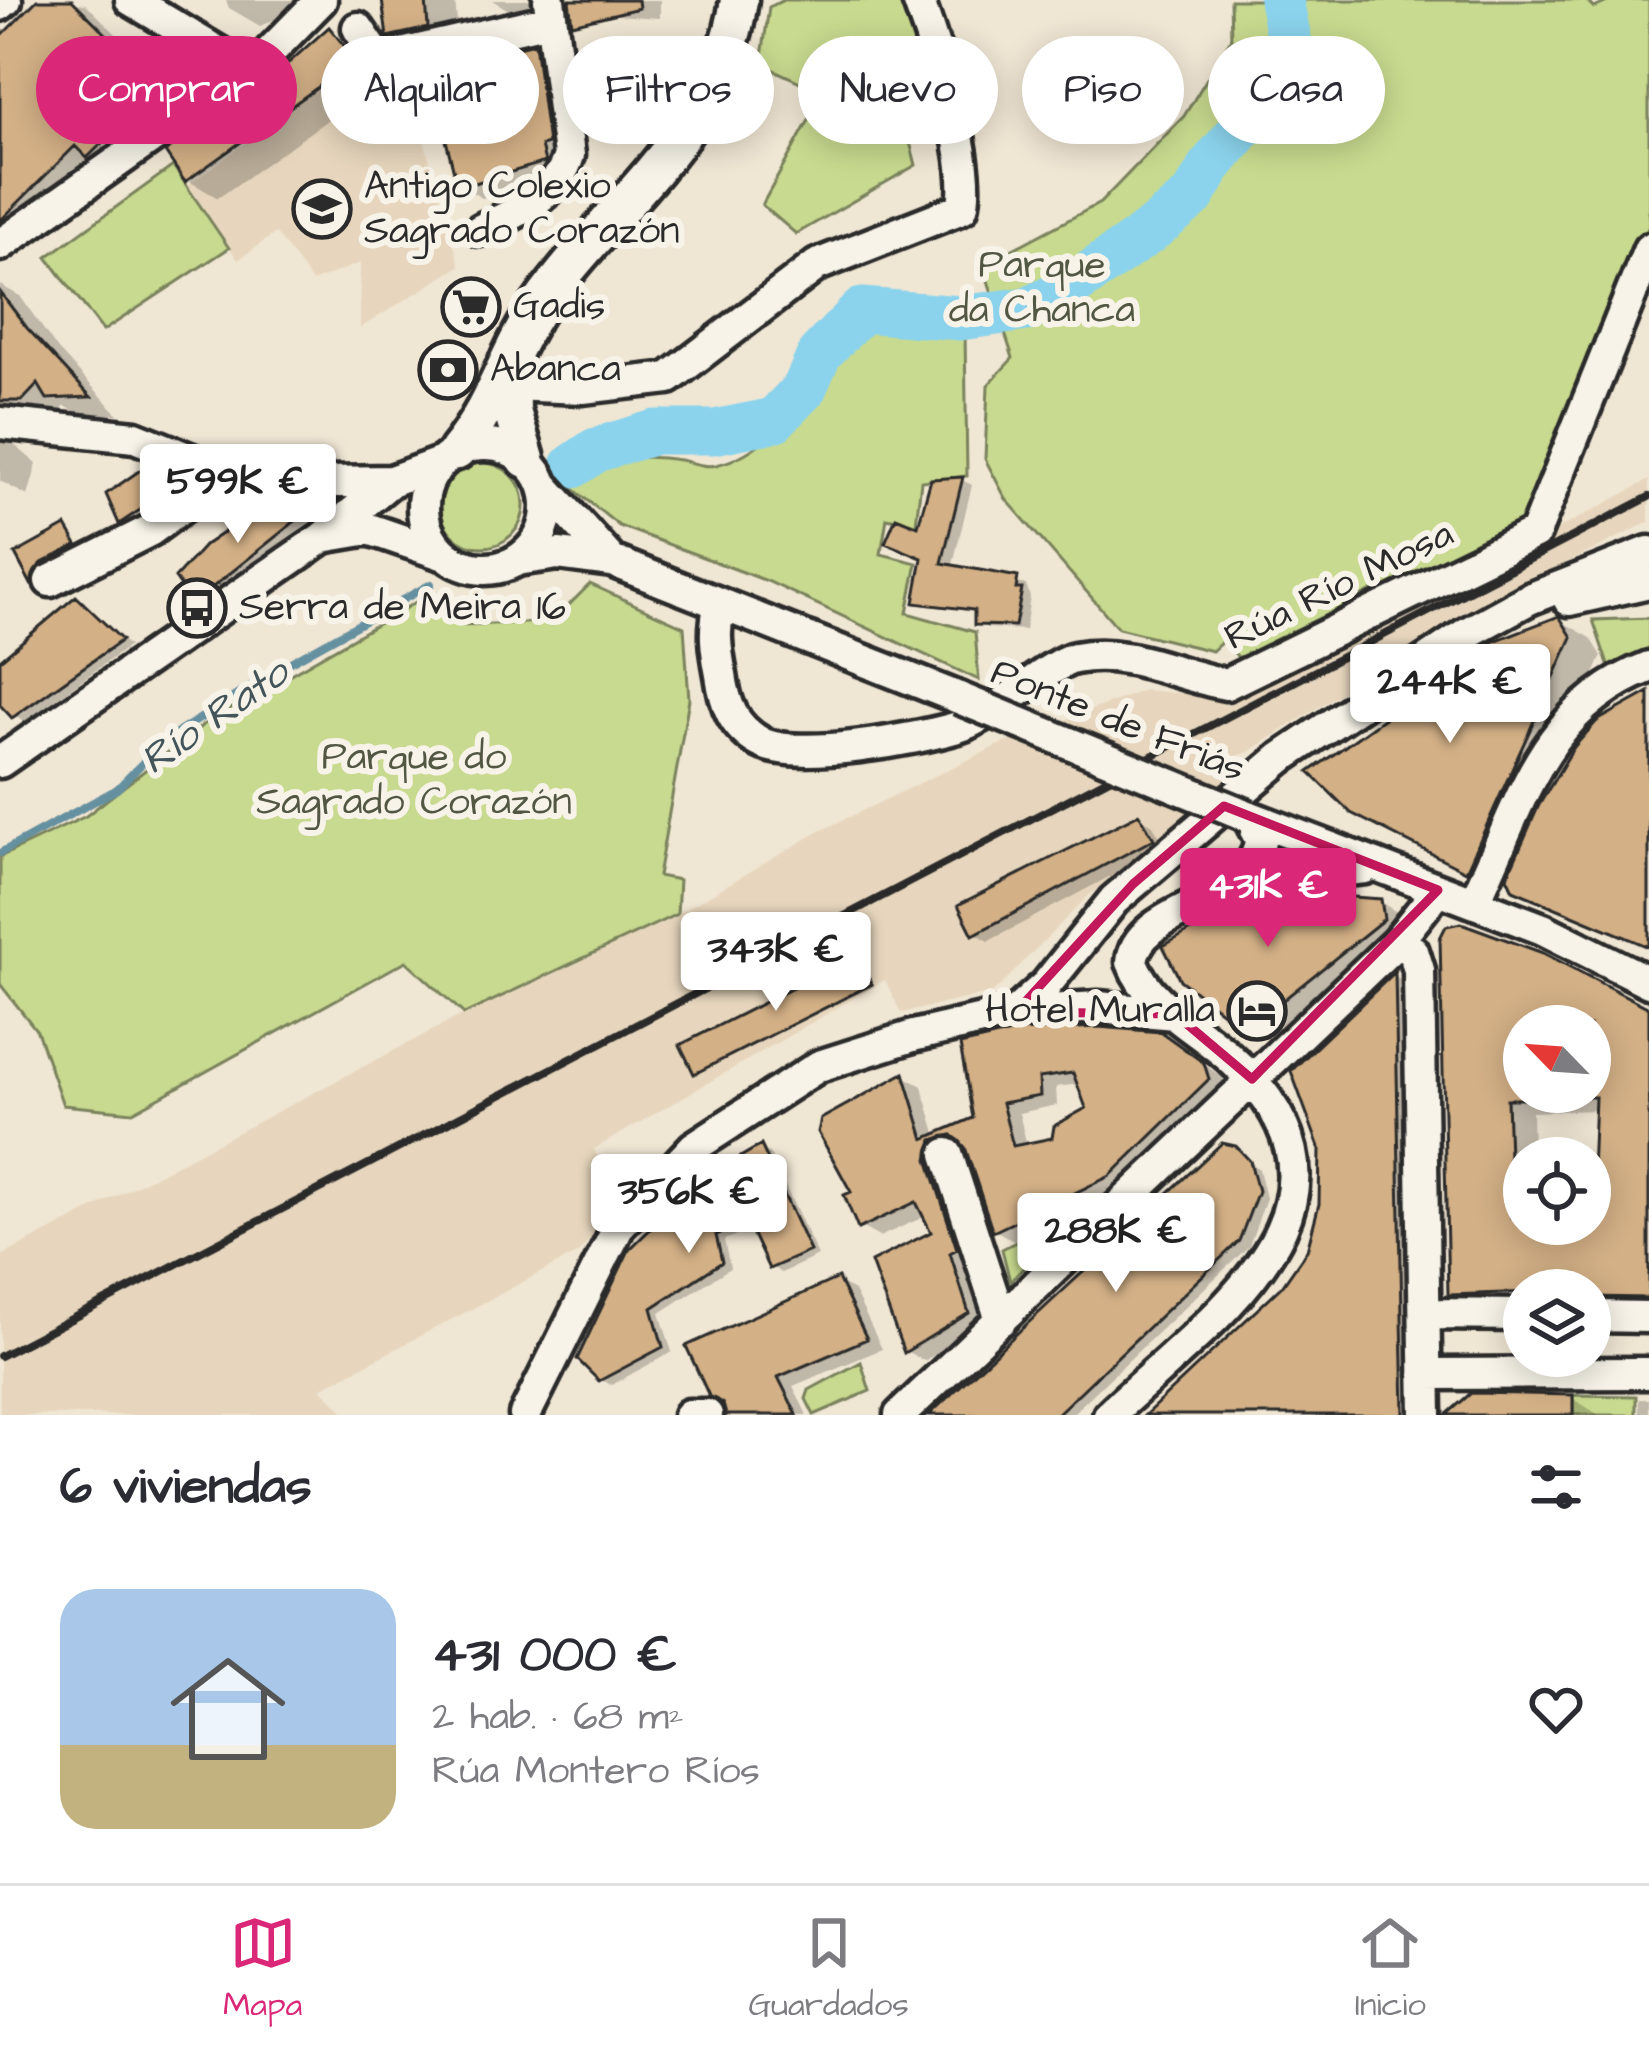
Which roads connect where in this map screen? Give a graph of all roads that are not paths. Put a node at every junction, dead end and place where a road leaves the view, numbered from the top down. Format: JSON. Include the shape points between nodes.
{"nodes":[{"id":1,"x":131,"y":0,"type":"edge"},
{"id":2,"x":321,"y":0,"type":"edge"},
{"id":3,"x":739,"y":0,"type":"edge"},
{"id":4,"x":918,"y":0,"type":"edge"},
{"id":5,"x":550,"y":10,"type":"edge"},
{"id":6,"x":358,"y":28,"type":"dead end"},
{"id":7,"x":191,"y":36,"type":"edge"},
{"id":8,"x":283,"y":36,"type":"edge"},
{"id":9,"x":143,"y":144,"type":"edge"},
{"id":10,"x":480,"y":230,"type":"dead end"},
{"id":11,"x":0,"y":245,"type":"edge"},
{"id":12,"x":1649,"y":249,"type":"edge"},
{"id":13,"x":512,"y":371,"type":"junction"},
{"id":14,"x":0,"y":423,"type":"edge"},
{"id":15,"x":450,"y":456,"type":"junction"},
{"id":16,"x":534,"y":471,"type":"junction"},
{"id":17,"x":227,"y":474,"type":"junction"},
{"id":18,"x":391,"y":481,"type":"junction"},
{"id":19,"x":322,"y":538,"type":"junction"},
{"id":20,"x":1649,"y":552,"type":"edge"},
{"id":21,"x":447,"y":556,"type":"junction"},
{"id":22,"x":517,"y":560,"type":"junction"},
{"id":23,"x":612,"y":562,"type":"junction"},
{"id":24,"x":50,"y":581,"type":"dead end"},
{"id":25,"x":1649,"y":582,"type":"edge"},
{"id":26,"x":720,"y":604,"type":"junction"},
{"id":27,"x":1494,"y":619,"type":"junction"},
{"id":28,"x":1649,"y":667,"type":"edge"},
{"id":29,"x":960,"y":712,"type":"junction"},
{"id":30,"x":0,"y":762,"type":"edge"},
{"id":31,"x":1247,"y":816,"type":"junction"},
{"id":32,"x":1371,"y":867,"type":"junction"},
{"id":33,"x":1230,"y":884,"type":"junction"},
{"id":34,"x":1438,"y":890,"type":"junction"},
{"id":35,"x":1474,"y":902,"type":"junction"},
{"id":36,"x":1396,"y":943,"type":"junction"},
{"id":37,"x":1649,"y":982,"type":"edge"},
{"id":38,"x":1016,"y":1012,"type":"junction"},
{"id":39,"x":1175,"y":1014,"type":"junction"},
{"id":40,"x":1252,"y":1078,"type":"junction"},
{"id":41,"x":946,"y":1154,"type":"dead end"},
{"id":42,"x":1426,"y":1314,"type":"junction"},
{"id":43,"x":1503,"y":1315,"type":"edge"},
{"id":44,"x":1611,"y":1316,"type":"edge"},
{"id":45,"x":1649,"y":1317,"type":"edge"},
{"id":46,"x":1001,"y":1320,"type":"junction"},
{"id":47,"x":1649,"y":1373,"type":"edge"},
{"id":48,"x":1425,"y":1374,"type":"junction"},
{"id":49,"x":904,"y":1414,"type":"edge"},
{"id":50,"x":525,"y":1415,"type":"edge"},
{"id":51,"x":689,"y":1415,"type":"edge"},
{"id":52,"x":707,"y":1415,"type":"edge"},
{"id":53,"x":1109,"y":1415,"type":"edge"},
{"id":54,"x":1426,"y":1415,"type":"edge"}],
"edges":[{"from":1,"to":7,"type":"street"},
{"from":2,"to":8,"type":"street"},
{"from":3,"to":13,"type":"main road","via":[[715,83],[667,156],[539,305]]},
{"from":4,"to":13,"type":"street","via":[[944,79],[964,178],[962,208],[817,265],[669,378],[583,388]]},
{"from":5,"to":6,"type":"street","via":[[379,59]]},
{"from":5,"to":10,"type":"street","via":[[569,155],[564,175],[533,205]]},
{"from":9,"to":11,"type":"street"},
{"from":12,"to":29,"type":"street","name":"Rúa Río Mosa","via":[[1535,533],[1226,684],[1154,662],[1068,658],[1023,693]]},
{"from":13,"to":15,"type":"main road"},
{"from":13,"to":16,"type":"main road"},
{"from":14,"to":17,"type":"street","via":[[135,437]]},
{"from":15,"to":16,"type":"street","via":[[493,445]]},
{"from":15,"to":18,"type":"street"},
{"from":15,"to":21,"type":"street","via":[[424,493],[423,510],[432,541]]},
{"from":16,"to":22,"type":"street","via":[[546,518]]},
{"from":16,"to":23,"type":"street"},
{"from":17,"to":18,"type":"street","via":[[262,482]]},
{"from":17,"to":24,"type":"street","via":[[151,530]]},
{"from":18,"to":19,"type":"street"},
{"from":19,"to":21,"type":"street","via":[[369,529]]},
{"from":19,"to":30,"type":"street"},
{"from":20,"to":27,"type":"street"},
{"from":21,"to":22,"type":"street","via":[[481,569]]},
{"from":22,"to":23,"type":"street","via":[[558,554]]},
{"from":23,"to":26,"type":"street","name":"Ponte de Friás"},
{"from":25,"to":27,"type":"street"},
{"from":26,"to":29,"type":"street","name":"Ponte de Friás"},
{"from":26,"to":29,"type":"street","name":"Rúa Río Mosa","via":[[714,633],[725,704],[765,746],[807,750]]},
{"from":27,"to":38,"type":"street","via":[[1281,758],[1114,900]]},
{"from":28,"to":35,"type":"street","via":[[1603,687],[1542,752]]},
{"from":29,"to":31,"type":"street","name":"Ponte de Friás","bridge":true},
{"from":31,"to":32,"type":"street","name":"Ponte de Friás"},
{"from":31,"to":33,"type":"street","via":[[1260,848]]},
{"from":32,"to":33,"type":"street"},
{"from":32,"to":34,"type":"street","name":"Ponte de Friás"},
{"from":33,"to":39,"type":"street","via":[[1159,926],[1133,952],[1141,982]]},
{"from":34,"to":35,"type":"street","name":"Ponte de Friás"},
{"from":34,"to":36,"type":"street"},
{"from":35,"to":37,"type":"street","name":"Ponte de Friás"},
{"from":36,"to":40,"type":"street"},
{"from":36,"to":42,"type":"street","via":[[1413,951],[1419,970]]},
{"from":38,"to":39,"type":"street","via":[[1098,1007]]},
{"from":38,"to":50,"type":"street","via":[[819,1066],[694,1147],[610,1240]]},
{"from":39,"to":40,"type":"street"},
{"from":40,"to":46,"type":"street"},
{"from":40,"to":53,"type":"street","via":[[1290,1148],[1285,1229],[1230,1300]]},
{"from":41,"to":46,"type":"street"},
{"from":42,"to":43,"type":"street"},
{"from":42,"to":48,"type":"street"},
{"from":44,"to":45,"type":"street"},
{"from":46,"to":49,"type":"street"},
{"from":47,"to":48,"type":"street"},
{"from":48,"to":54,"type":"street"},
{"from":51,"to":52,"type":"street"}]}
